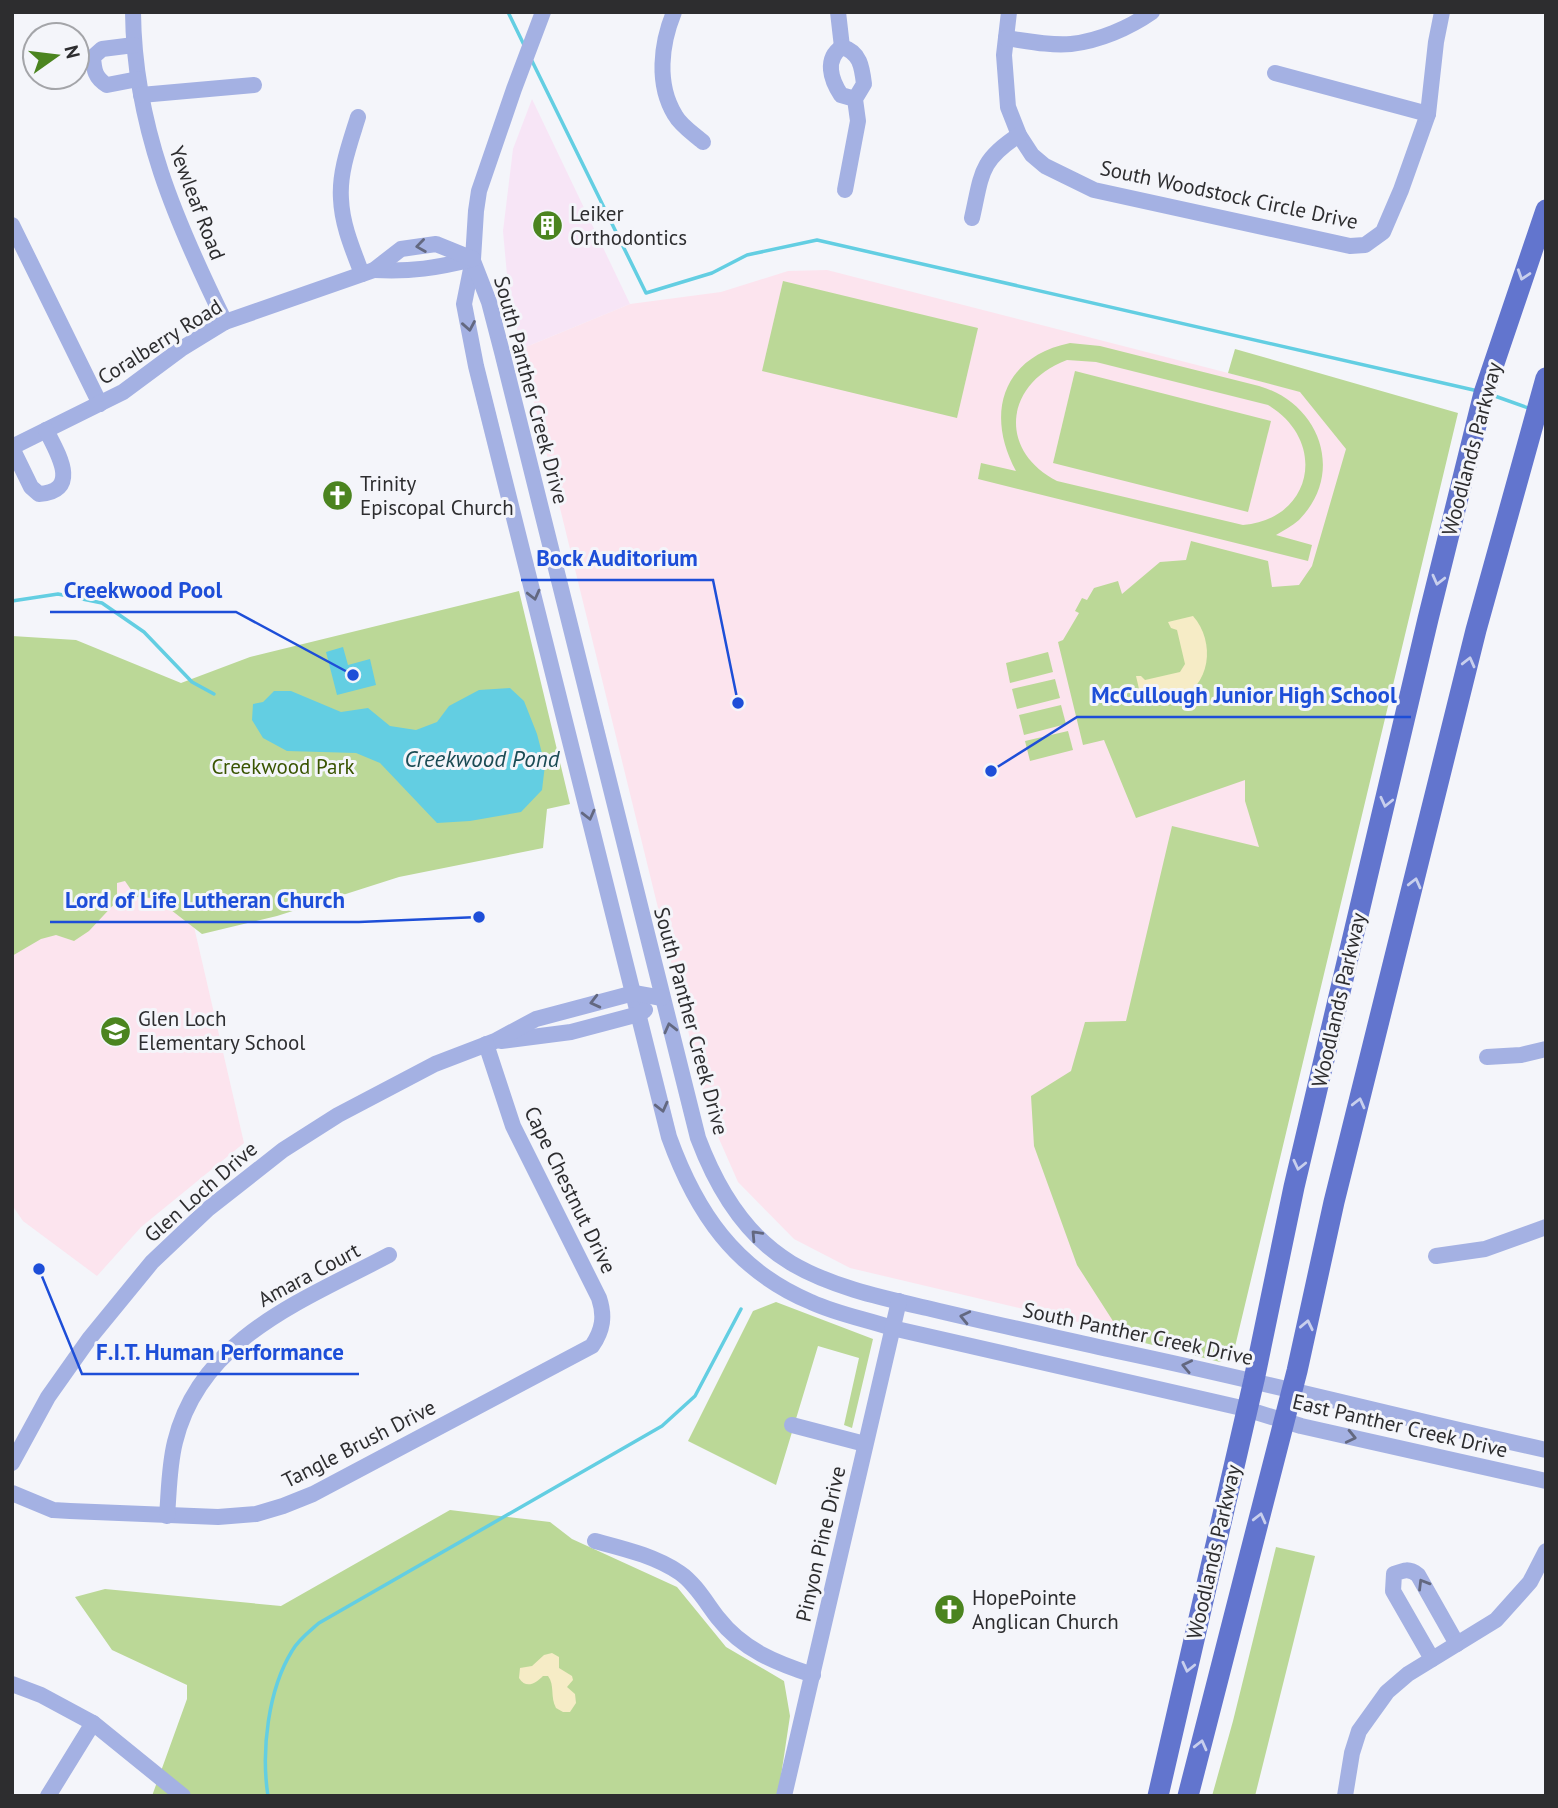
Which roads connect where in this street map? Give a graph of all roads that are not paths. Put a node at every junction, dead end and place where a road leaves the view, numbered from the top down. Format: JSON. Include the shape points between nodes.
{"nodes":[{"id":1,"x":133,"y":12,"type":"edge"},
{"id":2,"x":543,"y":12,"type":"edge"},
{"id":3,"x":674,"y":12,"type":"edge"},
{"id":4,"x":838,"y":12,"type":"edge"},
{"id":5,"x":1009,"y":12,"type":"edge"},
{"id":6,"x":1152,"y":12,"type":"edge"},
{"id":7,"x":1442,"y":12,"type":"edge"},
{"id":8,"x":1006,"y":38,"type":"junction"},
{"id":9,"x":134,"y":45,"type":"junction"},
{"id":10,"x":842,"y":47,"type":"junction"},
{"id":11,"x":1275,"y":73,"type":"dead end"},
{"id":12,"x":254,"y":85,"type":"dead end"},
{"id":13,"x":140,"y":87,"type":"junction"},
{"id":14,"x":855,"y":99,"type":"junction"},
{"id":15,"x":1428,"y":114,"type":"junction"},
{"id":16,"x":358,"y":117,"type":"dead end"},
{"id":17,"x":1019,"y":135,"type":"junction"},
{"id":18,"x":703,"y":142,"type":"dead end"},
{"id":19,"x":845,"y":190,"type":"dead end"},
{"id":20,"x":1546,"y":211,"type":"edge"},
{"id":21,"x":972,"y":218,"type":"dead end"},
{"id":22,"x":12,"y":225,"type":"edge"},
{"id":23,"x":473,"y":259,"type":"junction"},
{"id":24,"x":368,"y":272,"type":"junction"},
{"id":25,"x":225,"y":322,"type":"junction"},
{"id":26,"x":1544,"y":384,"type":"edge"},
{"id":27,"x":100,"y":404,"type":"junction"},
{"id":28,"x":46,"y":430,"type":"junction"},
{"id":29,"x":12,"y":448,"type":"edge"},
{"id":30,"x":634,"y":993,"type":"junction"},
{"id":31,"x":662,"y":998,"type":"junction"},
{"id":32,"x":639,"y":1014,"type":"junction"},
{"id":33,"x":491,"y":1043,"type":"junction"},
{"id":34,"x":1546,"y":1049,"type":"edge"},
{"id":35,"x":1487,"y":1058,"type":"dead end"},
{"id":36,"x":1546,"y":1227,"type":"edge"},
{"id":37,"x":389,"y":1255,"type":"dead end"},
{"id":38,"x":1436,"y":1256,"type":"dead end"},
{"id":39,"x":899,"y":1301,"type":"junction"},
{"id":40,"x":604,"y":1313,"type":"joint"},
{"id":41,"x":892,"y":1328,"type":"junction"},
{"id":42,"x":1254,"y":1380,"type":"junction"},
{"id":43,"x":1292,"y":1391,"type":"junction"},
{"id":44,"x":1246,"y":1409,"type":"junction"},
{"id":45,"x":1284,"y":1421,"type":"junction"},
{"id":46,"x":792,"y":1425,"type":"dead end"},
{"id":47,"x":865,"y":1444,"type":"junction"},
{"id":48,"x":1546,"y":1450,"type":"edge"},
{"id":49,"x":12,"y":1463,"type":"edge"},
{"id":50,"x":1546,"y":1481,"type":"edge"},
{"id":51,"x":12,"y":1493,"type":"edge"},
{"id":52,"x":167,"y":1516,"type":"junction"},
{"id":53,"x":595,"y":1541,"type":"dead end"},
{"id":54,"x":1546,"y":1551,"type":"edge"},
{"id":55,"x":1457,"y":1644,"type":"junction"},
{"id":56,"x":1432,"y":1659,"type":"junction"},
{"id":57,"x":813,"y":1675,"type":"junction"},
{"id":58,"x":12,"y":1684,"type":"edge"},
{"id":59,"x":93,"y":1723,"type":"junction"},
{"id":60,"x":48,"y":1796,"type":"edge"},
{"id":61,"x":183,"y":1796,"type":"edge"},
{"id":62,"x":784,"y":1796,"type":"edge"},
{"id":63,"x":1158,"y":1796,"type":"edge"},
{"id":64,"x":1188,"y":1796,"type":"edge"},
{"id":65,"x":1345,"y":1796,"type":"edge"}],
"edges":[{"from":1,"to":9,"type":"street","name":"Yewleaf Road"},
{"from":2,"to":23,"type":"street","name":"South Panther Creek Drive","via":[[479,191]]},
{"from":3,"to":18,"type":"street","via":[[664,48],[664,83],[676,117]]},
{"from":4,"to":10,"type":"street"},
{"from":5,"to":8,"type":"street","name":"South Woodstock Circle Drive"},
{"from":6,"to":8,"type":"street","via":[[1136,23],[1073,44]]},
{"from":7,"to":15,"type":"street"},
{"from":8,"to":17,"type":"street","name":"South Woodstock Circle Drive","via":[[1005,91]]},
{"from":9,"to":13,"type":"street","name":"Yewleaf Road"},
{"from":9,"to":13,"type":"street","via":[[102,49],[93,57],[94,70],[107,85]]},
{"from":10,"to":14,"type":"street","via":[[857,56],[863,72],[864,84]]},
{"from":10,"to":14,"type":"street","via":[[831,60],[830,71],[841,95]]},
{"from":11,"to":15,"type":"street"},
{"from":12,"to":13,"type":"street"},
{"from":13,"to":25,"type":"street","name":"Yewleaf Road","via":[[168,197]]},
{"from":14,"to":19,"type":"street","via":[[858,121]]},
{"from":15,"to":17,"type":"street","name":"South Woodstock Circle Drive","via":[[1383,232],[1366,245],[1350,246],[1094,190],[1045,166]]},
{"from":16,"to":24,"type":"street","via":[[340,197],[346,232]]},
{"from":17,"to":21,"type":"street","via":[[991,156]]},
{"from":20,"to":42,"type":"main road","name":"Woodlands Parkway","one_way":true,"via":[[1490,375],[1428,619],[1294,1187]]},
{"from":22,"to":27,"type":"street"},
{"from":23,"to":24,"type":"street","name":"Coralberry Road","via":[[432,269]]},
{"from":23,"to":24,"type":"street","name":"Coralberry Road","one_way":true,"via":[[436,244],[401,249]]},
{"from":23,"to":30,"type":"street","name":"South Panther Creek Drive","one_way":true,"via":[[464,304],[476,366]]},
{"from":23,"to":31,"type":"street","name":"South Panther Creek Drive","via":[[502,352]]},
{"from":24,"to":25,"type":"street","name":"Coralberry Road"},
{"from":25,"to":27,"type":"street","name":"Coralberry Road"},
{"from":43,"to":26,"type":"main road","name":"Woodlands Parkway","one_way":true,"via":[[1334,1202],[1476,630]]},
{"from":27,"to":28,"type":"street","name":"Coralberry Road"},
{"from":28,"to":29,"type":"street","name":"Coralberry Road"},
{"from":28,"to":29,"type":"street","via":[[64,476],[60,486],[49,493],[39,494],[31,487]]},
{"from":30,"to":31,"type":"street","name":"Glen Loch Drive"},
{"from":30,"to":32,"type":"street","name":"South Panther Creek Drive"},
{"from":30,"to":33,"type":"street","name":"Glen Loch Drive","one_way":true,"via":[[536,1019]]},
{"from":31,"to":32,"type":"street","name":"Glen Loch Drive"},
{"from":39,"to":31,"type":"street","name":"South Panther Creek Drive","one_way":true,"via":[[816,1276],[764,1243],[740,1217],[698,1138]]},
{"from":32,"to":33,"type":"street","name":"Glen Loch Drive","via":[[572,1032]]},
{"from":32,"to":41,"type":"street","name":"South Panther Creek Drive","one_way":true,"via":[[683,1175],[722,1237],[774,1284],[832,1310]]},
{"from":33,"to":40,"type":"street","name":"Cape Chestnut Drive","via":[[513,1126]]},
{"from":33,"to":49,"type":"street","name":"Glen Loch Drive","via":[[435,1064],[338,1115],[208,1209],[152,1262],[89,1339],[35,1418]]},
{"from":34,"to":35,"type":"street"},
{"from":36,"to":38,"type":"street","via":[[1485,1249]]},
{"from":37,"to":52,"type":"street","name":"Amara Court","via":[[253,1329],[215,1363],[184,1412],[170,1469]]},
{"from":39,"to":41,"type":"street","name":"Pinyon Pine Drive"},
{"from":42,"to":39,"type":"street","name":"South Panther Creek Drive","one_way":true},
{"from":40,"to":52,"type":"street","name":"Tangle Brush Drive","via":[[600,1335],[592,1346],[313,1494],[256,1514]]},
{"from":41,"to":44,"type":"street","name":"South Panther Creek Drive"},
{"from":41,"to":47,"type":"street","name":"Pinyon Pine Drive"},
{"from":42,"to":43,"type":"street","name":"South Panther Creek Drive"},
{"from":42,"to":44,"type":"main road","name":"Woodlands Parkway"},
{"from":43,"to":45,"type":"main road","name":"Woodlands Parkway"},
{"from":43,"to":48,"type":"street","name":"East Panther Creek Drive"},
{"from":44,"to":45,"type":"street","name":"East Panther Creek Drive"},
{"from":44,"to":63,"type":"main road","name":"Woodlands Parkway","one_way":true},
{"from":45,"to":50,"type":"street","name":"East Panther Creek Drive","one_way":true},
{"from":64,"to":45,"type":"main road","name":"Woodlands Parkway","one_way":true},
{"from":46,"to":47,"type":"street"},
{"from":47,"to":57,"type":"street","name":"Pinyon Pine Drive"},
{"from":51,"to":52,"type":"street","name":"Tangle Brush Drive","via":[[53,1510]]},
{"from":53,"to":57,"type":"street","via":[[653,1557],[683,1574],[738,1640],[781,1665]]},
{"from":54,"to":55,"type":"street","via":[[1513,1603],[1496,1620]]},
{"from":55,"to":56,"type":"street"},
{"from":55,"to":56,"type":"street","one_way":true,"via":[[1418,1575],[1412,1570],[1394,1574],[1393,1591]]},
{"from":56,"to":65,"type":"street","via":[[1387,1692],[1365,1721],[1352,1753]]},
{"from":57,"to":62,"type":"street","name":"Pinyon Pine Drive"},
{"from":58,"to":59,"type":"street"},
{"from":59,"to":60,"type":"street"},
{"from":59,"to":61,"type":"street"}]}
